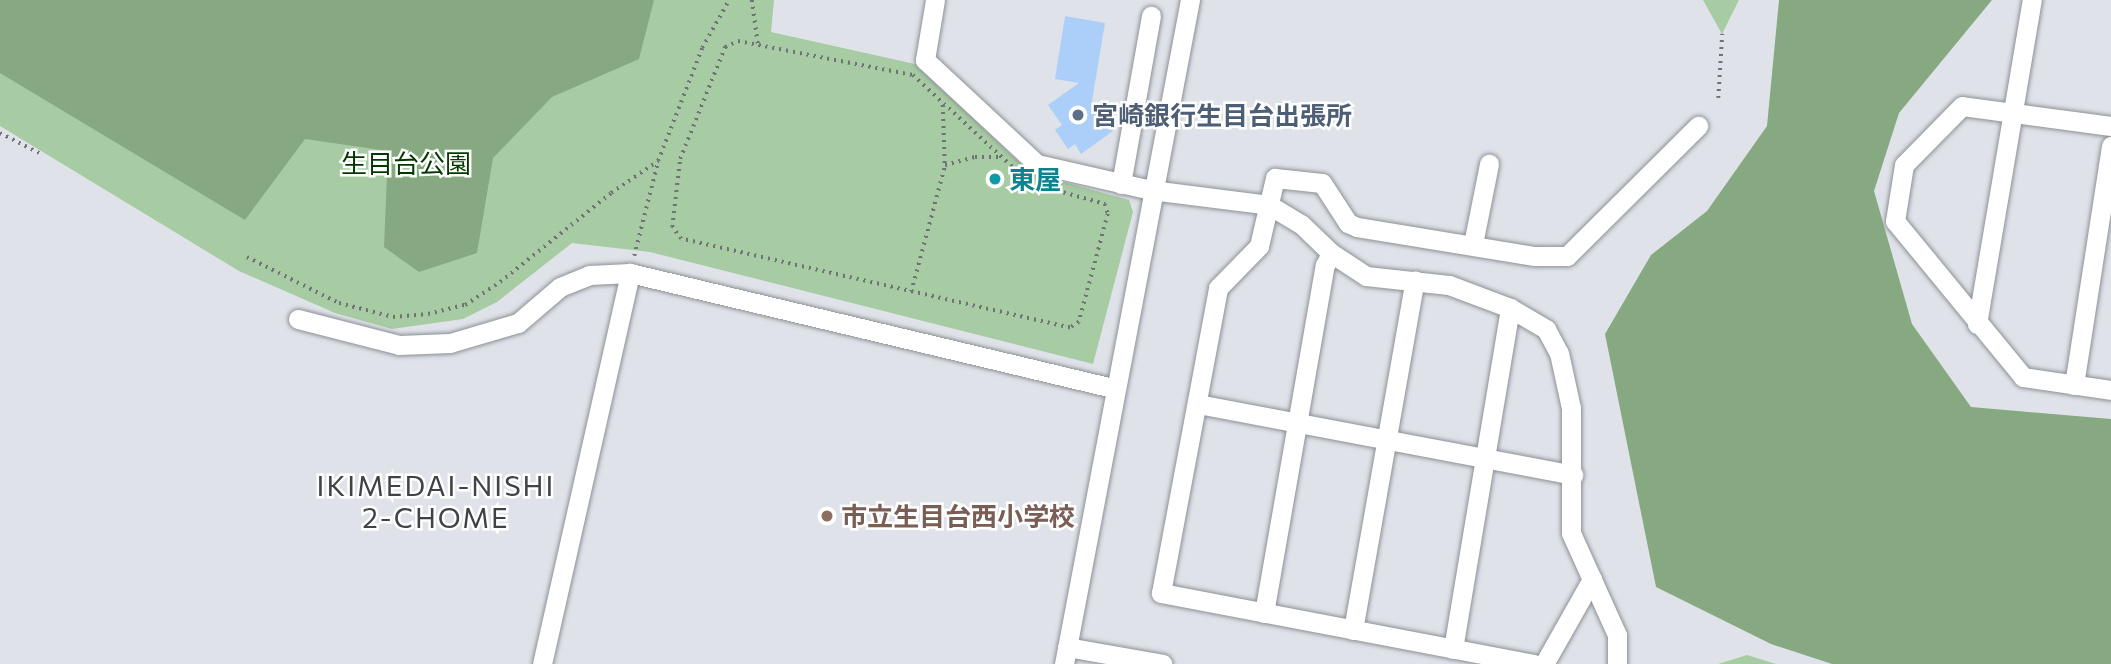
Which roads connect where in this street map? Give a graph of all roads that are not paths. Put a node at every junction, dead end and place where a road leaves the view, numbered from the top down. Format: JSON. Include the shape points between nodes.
{"nodes":[{"id":1,"x":935,"y":0,"type":"edge"},
{"id":2,"x":1190,"y":0,"type":"edge"},
{"id":3,"x":2032,"y":0,"type":"edge"},
{"id":4,"x":1151,"y":16,"type":"dead end"},
{"id":5,"x":2014,"y":112,"type":"junction"},
{"id":6,"x":1698,"y":126,"type":"dead end"},
{"id":7,"x":2111,"y":126,"type":"edge"},
{"id":8,"x":2111,"y":146,"type":"edge"},
{"id":9,"x":1489,"y":163,"type":"dead end"},
{"id":10,"x":1121,"y":184,"type":"junction"},
{"id":11,"x":1151,"y":190,"type":"junction"},
{"id":12,"x":1269,"y":205,"type":"junction"},
{"id":13,"x":1473,"y":244,"type":"junction"},
{"id":14,"x":1331,"y":253,"type":"junction"},
{"id":15,"x":631,"y":268,"type":"junction"},
{"id":16,"x":1415,"y":280,"type":"junction"},
{"id":17,"x":1510,"y":308,"type":"junction"},
{"id":18,"x":298,"y":318,"type":"dead end"},
{"id":19,"x":1977,"y":324,"type":"junction"},
{"id":20,"x":2074,"y":385,"type":"junction"},
{"id":21,"x":1113,"y":388,"type":"junction"},
{"id":22,"x":2111,"y":390,"type":"edge"},
{"id":23,"x":1198,"y":404,"type":"junction"},
{"id":24,"x":1296,"y":423,"type":"junction"},
{"id":25,"x":1387,"y":440,"type":"junction"},
{"id":26,"x":1488,"y":458,"type":"junction"},
{"id":27,"x":1573,"y":475,"type":"junction"},
{"id":28,"x":1592,"y":579,"type":"junction"},
{"id":29,"x":1264,"y":613,"type":"junction"},
{"id":30,"x":1353,"y":630,"type":"junction"},
{"id":31,"x":1452,"y":649,"type":"junction"},
{"id":32,"x":1066,"y":655,"type":"edge"},
{"id":33,"x":1140,"y":662,"type":"edge"},
{"id":34,"x":542,"y":664,"type":"edge"},
{"id":35,"x":1163,"y":664,"type":"edge"},
{"id":36,"x":1534,"y":664,"type":"edge"},
{"id":37,"x":1545,"y":664,"type":"edge"},
{"id":38,"x":1617,"y":664,"type":"edge"}],
"edges":[{"from":1,"to":10,"type":"street","via":[[925,60],[1037,164]]},
{"from":2,"to":11,"type":"street"},
{"from":3,"to":5,"type":"street"},
{"from":4,"to":10,"type":"street"},
{"from":5,"to":7,"type":"street"},
{"from":5,"to":19,"type":"street"},
{"from":5,"to":19,"type":"street","via":[[1962,106],[1904,165],[1895,221]]},
{"from":6,"to":13,"type":"street","via":[[1567,256],[1535,256]]},
{"from":8,"to":20,"type":"street"},
{"from":9,"to":13,"type":"street"},
{"from":10,"to":11,"type":"street"},
{"from":11,"to":12,"type":"street"},
{"from":11,"to":21,"type":"street"},
{"from":12,"to":13,"type":"street","via":[[1275,178],[1322,183],[1348,223],[1357,227]]},
{"from":12,"to":14,"type":"street","via":[[1301,223]]},
{"from":12,"to":23,"type":"street","via":[[1259,246],[1218,288]]},
{"from":14,"to":16,"type":"street","via":[[1366,276]]},
{"from":14,"to":24,"type":"street"},
{"from":15,"to":18,"type":"street","via":[[589,275],[560,287],[518,323],[450,343],[399,345]]},
{"from":15,"to":21,"type":"street"},
{"from":15,"to":34,"type":"street"},
{"from":16,"to":17,"type":"street","via":[[1448,285]]},
{"from":16,"to":25,"type":"street"},
{"from":17,"to":26,"type":"street"},
{"from":17,"to":27,"type":"street","via":[[1546,329],[1559,353],[1571,408]]},
{"from":19,"to":20,"type":"street","via":[[2023,377]]},
{"from":20,"to":22,"type":"street"},
{"from":21,"to":32,"type":"street"},
{"from":23,"to":24,"type":"street"},
{"from":23,"to":29,"type":"street","via":[[1161,593]]},
{"from":24,"to":25,"type":"street"},
{"from":24,"to":29,"type":"street"},
{"from":25,"to":26,"type":"street"},
{"from":25,"to":30,"type":"street"},
{"from":26,"to":27,"type":"street"},
{"from":26,"to":31,"type":"street"},
{"from":27,"to":28,"type":"street","via":[[1571,533]]},
{"from":28,"to":37,"type":"street"},
{"from":28,"to":38,"type":"street","via":[[1617,635]]},
{"from":29,"to":30,"type":"street"},
{"from":30,"to":31,"type":"street"},
{"from":31,"to":36,"type":"street"},
{"from":32,"to":33,"type":"street"},
{"from":33,"to":35,"type":"street"}]}
